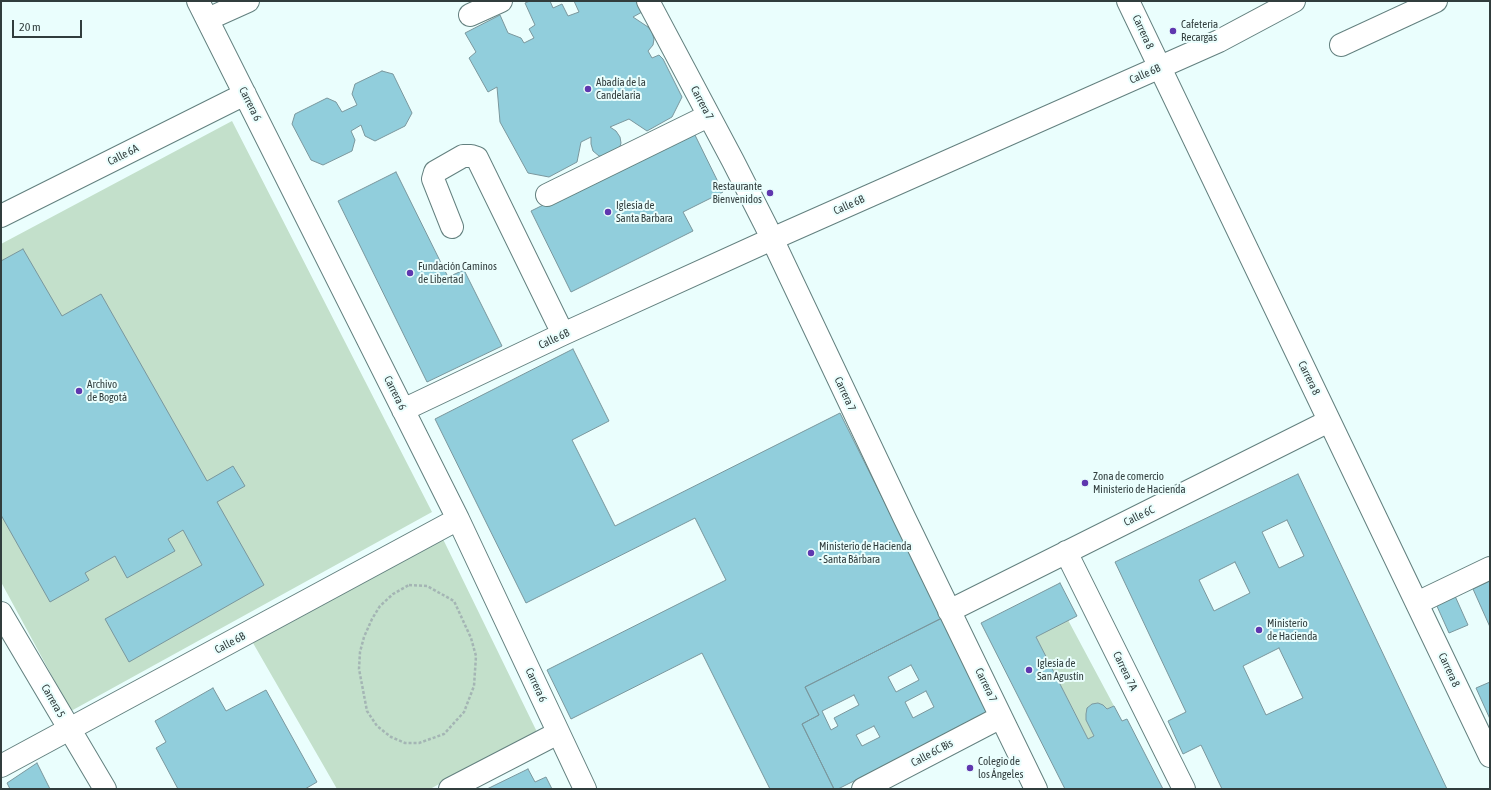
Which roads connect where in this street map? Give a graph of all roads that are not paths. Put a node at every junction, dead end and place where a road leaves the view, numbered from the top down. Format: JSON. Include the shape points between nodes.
{"nodes":[{"id":1,"x":248,"y":1,"type":"edge"},
{"id":2,"x":501,"y":1,"type":"edge"},
{"id":3,"x":648,"y":1,"type":"edge"},
{"id":4,"x":1128,"y":1,"type":"edge"},
{"id":5,"x":1294,"y":1,"type":"edge"},
{"id":6,"x":1436,"y":1,"type":"edge"},
{"id":7,"x":203,"y":10,"type":"edge"},
{"id":8,"x":470,"y":16,"type":"dead end"},
{"id":9,"x":1340,"y":45,"type":"dead end"},
{"id":10,"x":1159,"y":68,"type":"junction"},
{"id":11,"x":245,"y":94,"type":"junction"},
{"id":12,"x":708,"y":116,"type":"junction"},
{"id":13,"x":547,"y":195,"type":"dead end"},
{"id":14,"x":1,"y":216,"type":"edge"},
{"id":15,"x":452,"y":227,"type":"dead end"},
{"id":16,"x":772,"y":239,"type":"junction"},
{"id":17,"x":563,"y":334,"type":"junction"},
{"id":18,"x":403,"y":410,"type":"junction"},
{"id":19,"x":1329,"y":421,"type":"junction"},
{"id":20,"x":458,"y":519,"type":"junction"},
{"id":21,"x":1066,"y":552,"type":"junction"},
{"id":22,"x":1490,"y":568,"type":"edge"},
{"id":23,"x":1417,"y":602,"type":"junction"},
{"id":24,"x":949,"y":611,"type":"junction"},
{"id":25,"x":1,"y":613,"type":"edge"},
{"id":26,"x":1001,"y":717,"type":"junction"},
{"id":27,"x":70,"y":730,"type":"junction"},
{"id":28,"x":558,"y":733,"type":"junction"},
{"id":29,"x":1490,"y":756,"type":"edge"},
{"id":30,"x":1,"y":766,"type":"edge"},
{"id":31,"x":105,"y":789,"type":"edge"},
{"id":32,"x":450,"y":789,"type":"edge"},
{"id":33,"x":585,"y":789,"type":"edge"},
{"id":34,"x":863,"y":789,"type":"edge"},
{"id":35,"x":1036,"y":789,"type":"edge"},
{"id":36,"x":1184,"y":789,"type":"edge"}],
"edges":[{"from":1,"to":7,"type":"street"},
{"from":2,"to":8,"type":"street"},
{"from":3,"to":12,"type":"street","name":"Carrera 7"},
{"from":4,"to":10,"type":"street","name":"Carrera 8"},
{"from":5,"to":10,"type":"street","name":"Calle 6B","via":[[1219,41]]},
{"from":6,"to":9,"type":"street"},
{"from":7,"to":11,"type":"street","name":"Carrera 6"},
{"from":10,"to":16,"type":"street","name":"Calle 6B"},
{"from":10,"to":19,"type":"street","name":"Carrera 8"},
{"from":11,"to":14,"type":"street","name":"Calle 6A"},
{"from":11,"to":18,"type":"street","name":"Carrera 6"},
{"from":12,"to":13,"type":"street"},
{"from":12,"to":16,"type":"street","name":"Carrera 7"},
{"from":15,"to":17,"type":"street","via":[[433,178],[435,172],[463,156],[477,158]]},
{"from":16,"to":17,"type":"street","name":"Calle 6B"},
{"from":16,"to":24,"type":"street","name":"Carrera 7"},
{"from":17,"to":18,"type":"street","name":"Calle 6B"},
{"from":18,"to":20,"type":"street","name":"Carrera 6"},
{"from":19,"to":21,"type":"street","name":"Calle 6C"},
{"from":19,"to":23,"type":"street","name":"Carrera 8"},
{"from":20,"to":27,"type":"street","name":"Calle 6B"},
{"from":20,"to":28,"type":"street","name":"Carrera 6"},
{"from":21,"to":24,"type":"street","name":"Calle 6C"},
{"from":21,"to":36,"type":"street","name":"Carrera 7A"},
{"from":22,"to":23,"type":"street"},
{"from":23,"to":29,"type":"street","name":"Carrera 8"},
{"from":24,"to":26,"type":"street","name":"Carrera 7"},
{"from":25,"to":27,"type":"street","name":"Carrera 5"},
{"from":26,"to":34,"type":"street","name":"Calle 6C Bis"},
{"from":26,"to":35,"type":"street","name":"Carrera 7"},
{"from":27,"to":30,"type":"street","name":"Calle 6B"},
{"from":27,"to":31,"type":"street","name":"Carrera 5"},
{"from":28,"to":32,"type":"street"},
{"from":28,"to":33,"type":"street","name":"Carrera 6"}]}
